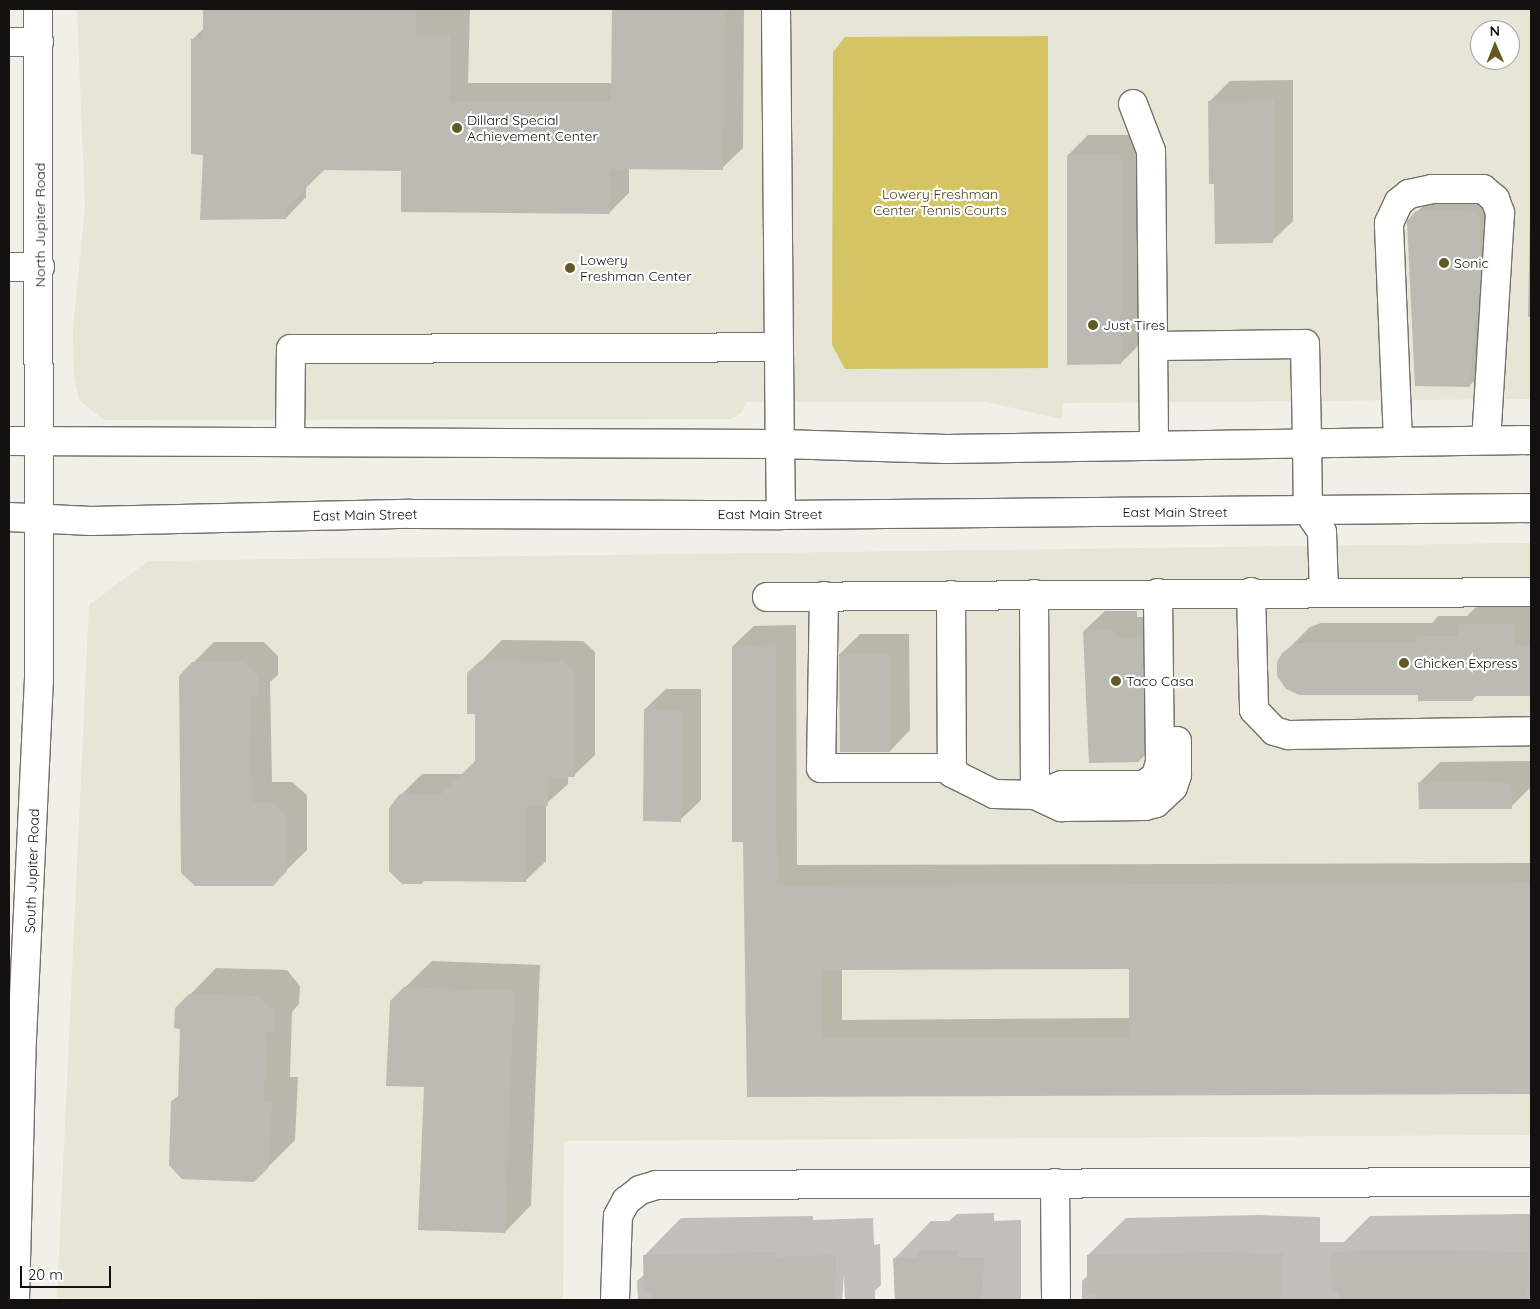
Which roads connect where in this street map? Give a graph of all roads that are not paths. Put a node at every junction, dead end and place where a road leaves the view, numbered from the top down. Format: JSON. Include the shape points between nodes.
{"nodes":[{"id":1,"x":38,"y":9,"type":"edge"},
{"id":2,"x":776,"y":9,"type":"edge"},
{"id":3,"x":9,"y":42,"type":"edge"},
{"id":4,"x":39,"y":42,"type":"junction"},
{"id":5,"x":1133,"y":104,"type":"dead end"},
{"id":6,"x":9,"y":267,"type":"edge"},
{"id":7,"x":40,"y":267,"type":"junction"},
{"id":8,"x":1153,"y":346,"type":"junction"},
{"id":9,"x":778,"y":347,"type":"junction"},
{"id":10,"x":1398,"y":440,"type":"junction"},
{"id":11,"x":1486,"y":440,"type":"junction"},
{"id":12,"x":1531,"y":440,"type":"edge"},
{"id":13,"x":9,"y":441,"type":"edge"},
{"id":14,"x":41,"y":441,"type":"junction"},
{"id":15,"x":1306,"y":441,"type":"junction"},
{"id":16,"x":290,"y":442,"type":"junction"},
{"id":17,"x":780,"y":444,"type":"junction"},
{"id":18,"x":1154,"y":444,"type":"junction"},
{"id":19,"x":1531,"y":508,"type":"edge"},
{"id":20,"x":1308,"y":511,"type":"junction"},
{"id":21,"x":780,"y":515,"type":"junction"},
{"id":22,"x":9,"y":517,"type":"edge"},
{"id":23,"x":40,"y":518,"type":"junction"},
{"id":24,"x":1324,"y":591,"type":"junction"},
{"id":25,"x":1251,"y":592,"type":"junction"},
{"id":26,"x":1531,"y":592,"type":"edge"},
{"id":27,"x":1167,"y":593,"type":"junction"},
{"id":28,"x":1034,"y":594,"type":"junction"},
{"id":29,"x":951,"y":595,"type":"junction"},
{"id":30,"x":824,"y":596,"type":"junction"},
{"id":31,"x":767,"y":597,"type":"dead end"},
{"id":32,"x":1529,"y":732,"type":"edge"},
{"id":33,"x":952,"y":768,"type":"junction"},
{"id":34,"x":1035,"y":795,"type":"junction"},
{"id":35,"x":20,"y":880,"type":"edge"},
{"id":36,"x":1531,"y":1182,"type":"edge"},
{"id":37,"x":1055,"y":1183,"type":"junction"},
{"id":38,"x":15,"y":1300,"type":"edge"},
{"id":39,"x":615,"y":1300,"type":"edge"},
{"id":40,"x":1056,"y":1300,"type":"edge"}],
"edges":[{"from":1,"to":4,"type":"main road","name":"North Jupiter Road"},
{"from":2,"to":9,"type":"main road"},
{"from":3,"to":4,"type":"main road"},
{"from":4,"to":7,"type":"main road","name":"North Jupiter Road"},
{"from":5,"to":8,"type":"main road","via":[[1151,151]]},
{"from":6,"to":7,"type":"main road"},
{"from":7,"to":14,"type":"main road","name":"North Jupiter Road"},
{"from":8,"to":15,"type":"main road","via":[[1305,344]]},
{"from":8,"to":18,"type":"main road"},
{"from":9,"to":16,"type":"main road","via":[[290,349]]},
{"from":9,"to":17,"type":"main road"},
{"from":10,"to":11,"type":"main road"},
{"from":10,"to":11,"type":"main road","via":[[1389,223],[1392,212],[1404,198],[1420,190],[1483,189],[1495,199],[1500,213]]},
{"from":10,"to":15,"type":"main road"},
{"from":11,"to":12,"type":"main road"},
{"from":13,"to":14,"type":"main road"},
{"from":14,"to":16,"type":"main road"},
{"from":14,"to":23,"type":"main road","name":"South Jupiter Road"},
{"from":15,"to":18,"type":"main road"},
{"from":15,"to":20,"type":"main road"},
{"from":16,"to":17,"type":"main road"},
{"from":17,"to":18,"type":"main road","via":[[947,449]]},
{"from":17,"to":21,"type":"main road"},
{"from":19,"to":20,"type":"main road","name":"East Main Street"},
{"from":20,"to":21,"type":"main road","name":"East Main Street"},
{"from":20,"to":24,"type":"main road","via":[[1322,532]]},
{"from":21,"to":23,"type":"main road","name":"East Main Street","via":[[596,512],[90,521]]},
{"from":22,"to":23,"type":"main road","name":"East Main Street"},
{"from":23,"to":35,"type":"main road","name":"South Jupiter Road","via":[[40,680]]},
{"from":24,"to":25,"type":"main road"},
{"from":24,"to":26,"type":"main road"},
{"from":25,"to":27,"type":"main road"},
{"from":25,"to":32,"type":"main road","via":[[1254,710],[1266,725],[1288,735]]},
{"from":27,"to":28,"type":"main road"},
{"from":27,"to":34,"type":"main road","via":[[1177,763],[1173,787],[1156,803],[1144,806],[1061,807]]},
{"from":28,"to":29,"type":"main road"},
{"from":28,"to":34,"type":"main road"},
{"from":29,"to":30,"type":"main road"},
{"from":29,"to":33,"type":"main road"},
{"from":30,"to":31,"type":"main road"},
{"from":30,"to":33,"type":"main road","via":[[821,768]]},
{"from":33,"to":34,"type":"main road","via":[[952,773],[994,794]]},
{"from":35,"to":38,"type":"main road","name":"South Jupiter Road","via":[[22,1039]]},
{"from":36,"to":37,"type":"main road"},
{"from":37,"to":39,"type":"main road","via":[[656,1184],[640,1190],[626,1201],[618,1216]]},
{"from":37,"to":40,"type":"main road"}]}
